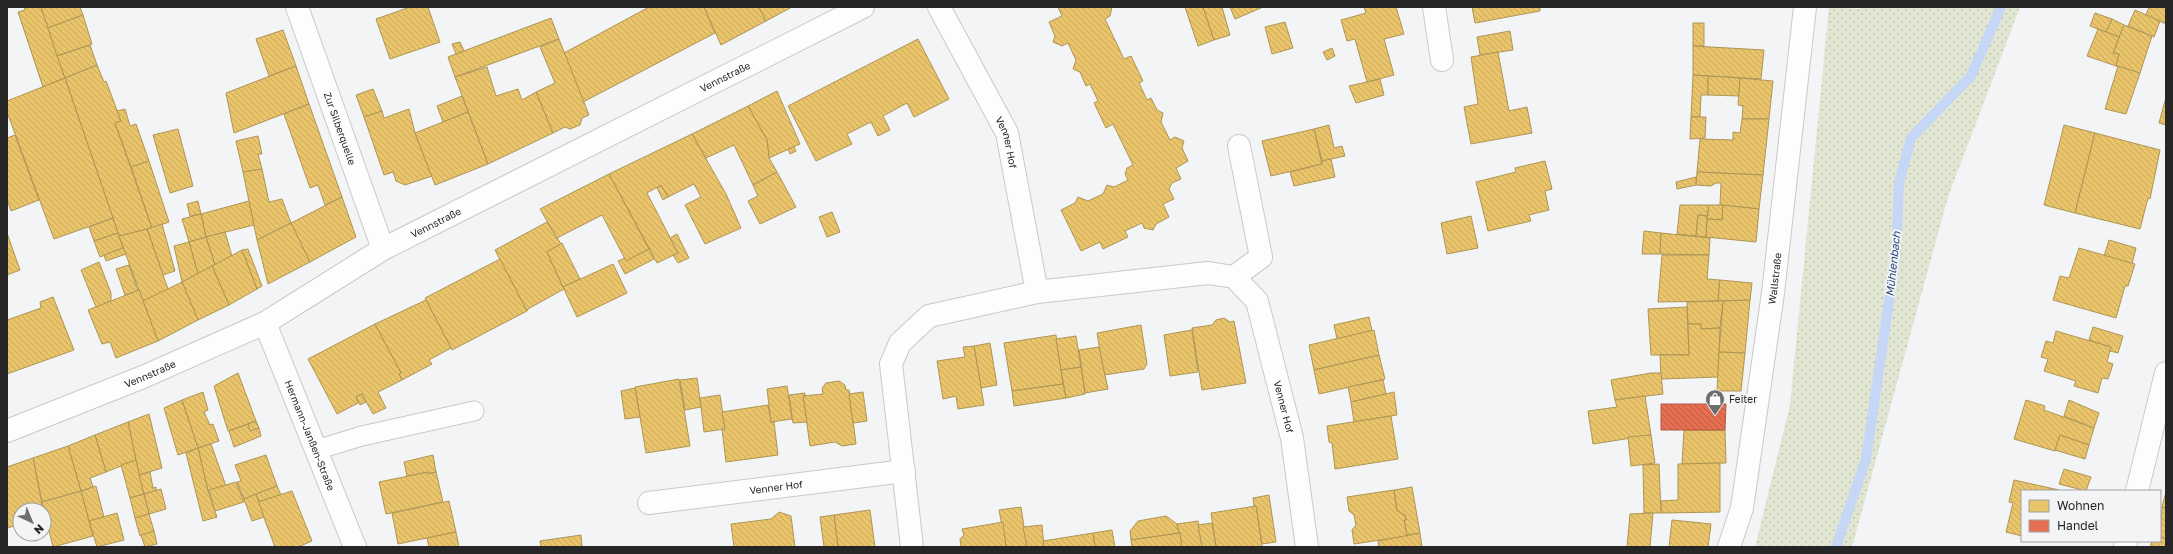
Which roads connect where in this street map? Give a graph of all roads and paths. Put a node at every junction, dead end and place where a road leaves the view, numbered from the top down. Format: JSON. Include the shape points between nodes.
{"nodes":[{"id":1,"x":297,"y":7,"type":"edge"},
{"id":2,"x":863,"y":7,"type":"edge"},
{"id":3,"x":940,"y":7,"type":"edge"},
{"id":4,"x":1434,"y":7,"type":"edge"},
{"id":5,"x":1805,"y":7,"type":"edge"},
{"id":6,"x":1442,"y":60,"type":"dead end"},
{"id":7,"x":1239,"y":146,"type":"dead end"},
{"id":8,"x":384,"y":250,"type":"junction"},
{"id":9,"x":1234,"y":277,"type":"junction"},
{"id":10,"x":1037,"y":292,"type":"junction"},
{"id":11,"x":265,"y":323,"type":"junction"},
{"id":12,"x":2166,"y":373,"type":"edge"},
{"id":13,"x":474,"y":411,"type":"dead end"},
{"id":14,"x":7,"y":431,"type":"edge"},
{"id":15,"x":316,"y":450,"type":"junction"},
{"id":16,"x":904,"y":471,"type":"junction"},
{"id":17,"x":2137,"y":490,"type":"edge"},
{"id":18,"x":649,"y":503,"type":"dead end"},
{"id":19,"x":355,"y":547,"type":"edge"},
{"id":20,"x":912,"y":547,"type":"edge"},
{"id":21,"x":1307,"y":547,"type":"edge"},
{"id":22,"x":1729,"y":547,"type":"edge"}],
"edges":[{"from":1,"to":8,"type":"street","name":"Zur Silberquelle"},
{"from":2,"to":8,"type":"street","name":"Vennstraße"},
{"from":3,"to":10,"type":"street","name":"Venner Hof","via":[[1007,133]]},
{"from":4,"to":6,"type":"street"},
{"from":5,"to":22,"type":"street","name":"Wallstraße","via":[[1773,293],[1742,508]]},
{"from":7,"to":9,"type":"street","via":[[1261,257]]},
{"from":8,"to":11,"type":"street","name":"Vennstraße"},
{"from":9,"to":10,"type":"street","via":[[1208,273]]},
{"from":9,"to":21,"type":"street","name":"Venner Hof","via":[[1256,301],[1292,438]]},
{"from":10,"to":16,"type":"street","via":[[929,316],[900,342],[891,364]]},
{"from":11,"to":14,"type":"street","name":"Vennstraße","via":[[143,377]]},
{"from":11,"to":15,"type":"street","name":"Hermann-Janßen-Straße"},
{"from":12,"to":17,"type":"street"},
{"from":13,"to":15,"type":"lane","via":[[362,436]]},
{"from":15,"to":19,"type":"street","name":"Hermann-Janßen-Straße"},
{"from":16,"to":18,"type":"street","name":"Venner Hof"},
{"from":16,"to":20,"type":"street"}]}
